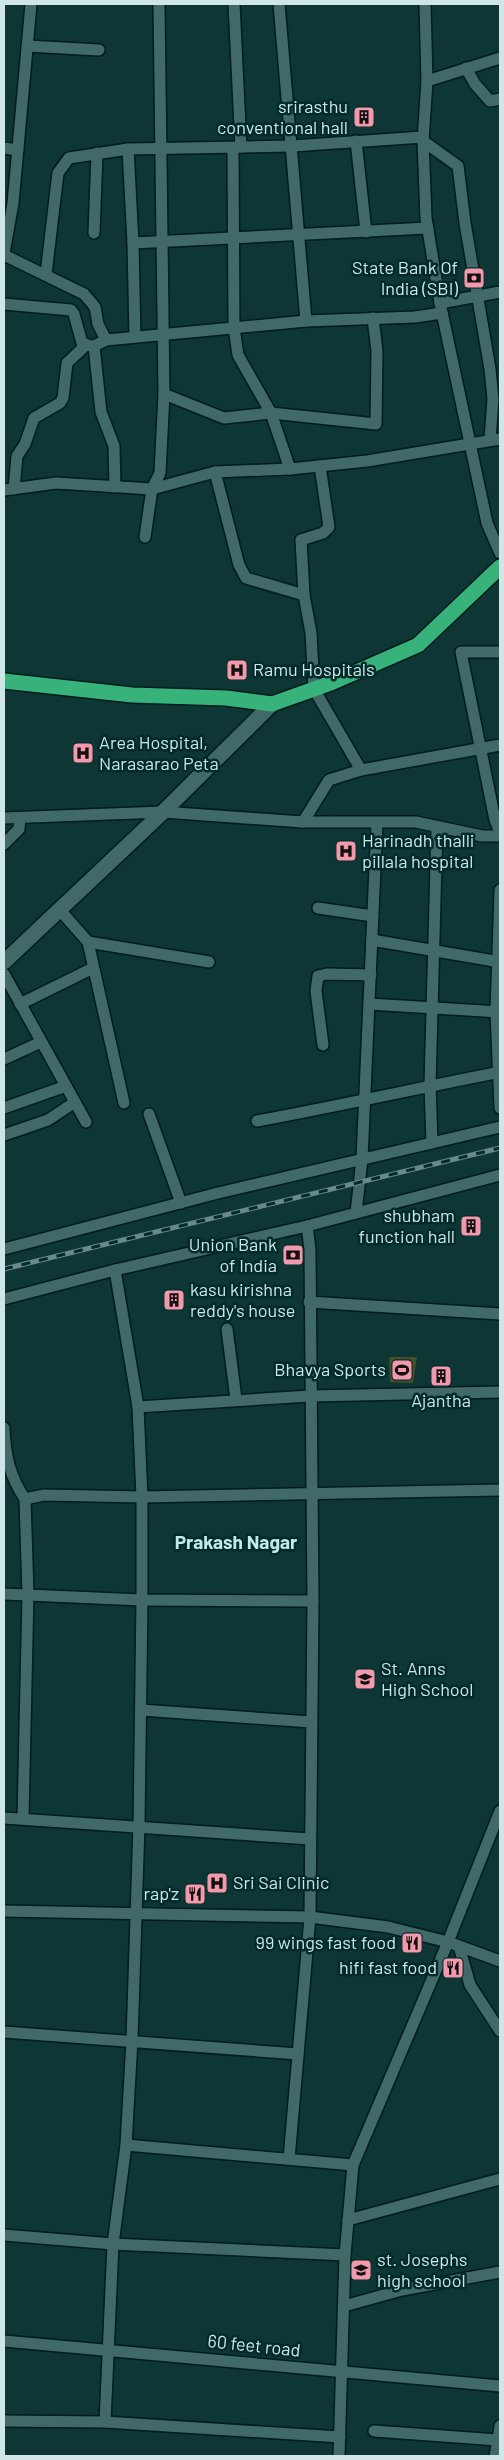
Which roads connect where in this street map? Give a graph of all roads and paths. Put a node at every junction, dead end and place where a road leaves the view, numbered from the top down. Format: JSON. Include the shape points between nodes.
{"nodes":[{"id":1,"x":31,"y":4,"type":"edge"},
{"id":2,"x":159,"y":4,"type":"edge"},
{"id":3,"x":234,"y":4,"type":"edge"},
{"id":4,"x":279,"y":4,"type":"edge"},
{"id":5,"x":425,"y":4,"type":"edge"},
{"id":6,"x":27,"y":46,"type":"junction"},
{"id":7,"x":99,"y":50,"type":"dead end"},
{"id":8,"x":500,"y":58,"type":"edge"},
{"id":9,"x":466,"y":68,"type":"junction"},
{"id":10,"x":427,"y":81,"type":"junction"},
{"id":11,"x":500,"y":99,"type":"edge"},
{"id":12,"x":423,"y":139,"type":"junction"},
{"id":13,"x":356,"y":141,"type":"junction"},
{"id":14,"x":292,"y":146,"type":"junction"},
{"id":15,"x":237,"y":147,"type":"junction"},
{"id":16,"x":4,"y":148,"type":"edge"},
{"id":17,"x":128,"y":149,"type":"junction"},
{"id":18,"x":18,"y":150,"type":"junction"},
{"id":19,"x":161,"y":150,"type":"junction"},
{"id":20,"x":97,"y":154,"type":"junction"},
{"id":21,"x":428,"y":228,"type":"junction"},
{"id":22,"x":366,"y":232,"type":"junction"},
{"id":23,"x":94,"y":233,"type":"dead end"},
{"id":24,"x":299,"y":236,"type":"junction"},
{"id":25,"x":234,"y":238,"type":"junction"},
{"id":26,"x":164,"y":240,"type":"junction"},
{"id":27,"x":133,"y":243,"type":"junction"},
{"id":28,"x":4,"y":254,"type":"edge"},
{"id":29,"x":46,"y":274,"type":"junction"},
{"id":30,"x":500,"y":292,"type":"edge"},
{"id":31,"x":479,"y":297,"type":"junction"},
{"id":32,"x":4,"y":304,"type":"edge"},
{"id":33,"x":441,"y":308,"type":"junction"},
{"id":34,"x":373,"y":318,"type":"junction"},
{"id":35,"x":306,"y":321,"type":"junction"},
{"id":36,"x":234,"y":328,"type":"junction"},
{"id":37,"x":164,"y":335,"type":"junction"},
{"id":38,"x":136,"y":338,"type":"junction"},
{"id":39,"x":106,"y":340,"type":"junction"},
{"id":40,"x":89,"y":346,"type":"junction"},
{"id":41,"x":164,"y":394,"type":"junction"},
{"id":42,"x":272,"y":413,"type":"junction"},
{"id":43,"x":495,"y":439,"type":"edge"},
{"id":44,"x":469,"y":443,"type":"junction"},
{"id":45,"x":320,"y":466,"type":"junction"},
{"id":46,"x":290,"y":468,"type":"junction"},
{"id":47,"x":216,"y":472,"type":"junction"},
{"id":48,"x":115,"y":487,"type":"junction"},
{"id":49,"x":9,"y":489,"type":"edge"},
{"id":50,"x":152,"y":489,"type":"junction"},
{"id":51,"x":145,"y":537,"type":"dead end"},
{"id":52,"x":500,"y":553,"type":"edge"},
{"id":53,"x":500,"y":567,"type":"edge"},
{"id":54,"x":304,"y":595,"type":"junction"},
{"id":55,"x":500,"y":652,"type":"edge"},
{"id":56,"x":4,"y":681,"type":"edge"},
{"id":57,"x":314,"y":689,"type":"junction"},
{"id":58,"x":272,"y":704,"type":"junction"},
{"id":59,"x":500,"y":745,"type":"edge"},
{"id":60,"x":480,"y":748,"type":"junction"},
{"id":61,"x":361,"y":770,"type":"junction"},
{"id":62,"x":163,"y":812,"type":"junction"},
{"id":63,"x":4,"y":818,"type":"edge"},
{"id":64,"x":20,"y":818,"type":"junction"},
{"id":65,"x":303,"y":822,"type":"junction"},
{"id":66,"x":377,"y":823,"type":"junction"},
{"id":67,"x":437,"y":827,"type":"junction"},
{"id":68,"x":500,"y":832,"type":"edge"},
{"id":69,"x":500,"y":836,"type":"edge"},
{"id":70,"x":4,"y":844,"type":"edge"},
{"id":71,"x":500,"y":890,"type":"edge"},
{"id":72,"x":318,"y":908,"type":"dead end"},
{"id":73,"x":59,"y":909,"type":"junction"},
{"id":74,"x":373,"y":916,"type":"junction"},
{"id":75,"x":372,"y":940,"type":"junction"},
{"id":76,"x":88,"y":942,"type":"junction"},
{"id":77,"x":433,"y":951,"type":"junction"},
{"id":78,"x":4,"y":962,"type":"edge"},
{"id":79,"x":209,"y":962,"type":"dead end"},
{"id":80,"x":499,"y":962,"type":"edge"},
{"id":81,"x":94,"y":968,"type":"junction"},
{"id":82,"x":4,"y":974,"type":"edge"},
{"id":83,"x":371,"y":975,"type":"junction"},
{"id":84,"x":20,"y":1004,"type":"junction"},
{"id":85,"x":369,"y":1004,"type":"junction"},
{"id":86,"x":432,"y":1007,"type":"junction"},
{"id":87,"x":498,"y":1012,"type":"edge"},
{"id":88,"x":41,"y":1042,"type":"junction"},
{"id":89,"x":323,"y":1045,"type":"dead end"},
{"id":90,"x":4,"y":1059,"type":"edge"},
{"id":91,"x":499,"y":1072,"type":"edge"},
{"id":92,"x":430,"y":1085,"type":"junction"},
{"id":93,"x":66,"y":1086,"type":"junction"},
{"id":94,"x":365,"y":1101,"type":"junction"},
{"id":95,"x":75,"y":1102,"type":"junction"},
{"id":96,"x":124,"y":1103,"type":"dead end"},
{"id":97,"x":4,"y":1108,"type":"edge"},
{"id":98,"x":500,"y":1108,"type":"edge"},
{"id":99,"x":149,"y":1114,"type":"dead end"},
{"id":100,"x":256,"y":1121,"type":"dead end"},
{"id":101,"x":86,"y":1122,"type":"dead end"},
{"id":102,"x":500,"y":1127,"type":"edge"},
{"id":103,"x":4,"y":1135,"type":"edge"},
{"id":104,"x":432,"y":1143,"type":"junction"},
{"id":105,"x":362,"y":1159,"type":"junction"},
{"id":106,"x":500,"y":1175,"type":"edge"},
{"id":107,"x":180,"y":1203,"type":"junction"},
{"id":108,"x":356,"y":1213,"type":"junction"},
{"id":109,"x":307,"y":1226,"type":"junction"},
{"id":110,"x":4,"y":1249,"type":"edge"},
{"id":111,"x":115,"y":1270,"type":"junction"},
{"id":112,"x":4,"y":1299,"type":"edge"},
{"id":113,"x":309,"y":1302,"type":"junction"},
{"id":114,"x":500,"y":1314,"type":"edge"},
{"id":115,"x":227,"y":1329,"type":"dead end"},
{"id":116,"x":500,"y":1392,"type":"edge"},
{"id":117,"x":310,"y":1396,"type":"junction"},
{"id":118,"x":236,"y":1399,"type":"junction"},
{"id":119,"x":138,"y":1407,"type":"junction"},
{"id":120,"x":4,"y":1428,"type":"edge"},
{"id":121,"x":500,"y":1490,"type":"edge"},
{"id":122,"x":311,"y":1494,"type":"junction"},
{"id":123,"x":142,"y":1497,"type":"junction"},
{"id":124,"x":25,"y":1499,"type":"junction"},
{"id":125,"x":4,"y":1594,"type":"edge"},
{"id":126,"x":28,"y":1594,"type":"junction"},
{"id":127,"x":142,"y":1600,"type":"junction"},
{"id":128,"x":313,"y":1601,"type":"junction"},
{"id":129,"x":141,"y":1710,"type":"junction"},
{"id":130,"x":311,"y":1722,"type":"junction"},
{"id":131,"x":500,"y":1811,"type":"edge"},
{"id":132,"x":4,"y":1818,"type":"edge"},
{"id":133,"x":23,"y":1818,"type":"junction"},
{"id":134,"x":139,"y":1826,"type":"junction"},
{"id":135,"x":310,"y":1839,"type":"junction"},
{"id":136,"x":4,"y":1911,"type":"edge"},
{"id":137,"x":135,"y":1913,"type":"junction"},
{"id":138,"x":310,"y":1917,"type":"junction"},
{"id":139,"x":454,"y":1944,"type":"junction"},
{"id":140,"x":500,"y":1961,"type":"edge"},
{"id":141,"x":500,"y":2031,"type":"edge"},
{"id":142,"x":4,"y":2032,"type":"edge"},
{"id":143,"x":132,"y":2040,"type":"junction"},
{"id":144,"x":298,"y":2054,"type":"junction"},
{"id":145,"x":126,"y":2145,"type":"junction"},
{"id":146,"x":289,"y":2159,"type":"junction"},
{"id":147,"x":353,"y":2165,"type":"junction"},
{"id":148,"x":500,"y":2179,"type":"edge"},
{"id":149,"x":348,"y":2220,"type":"junction"},
{"id":150,"x":4,"y":2235,"type":"edge"},
{"id":151,"x":113,"y":2244,"type":"junction"},
{"id":152,"x":345,"y":2255,"type":"junction"},
{"id":153,"x":500,"y":2272,"type":"edge"},
{"id":154,"x":344,"y":2306,"type":"junction"},
{"id":155,"x":4,"y":2342,"type":"edge"},
{"id":156,"x":107,"y":2351,"type":"junction"},
{"id":157,"x":342,"y":2373,"type":"junction"},
{"id":158,"x":500,"y":2386,"type":"edge"},
{"id":159,"x":4,"y":2421,"type":"edge"},
{"id":160,"x":105,"y":2422,"type":"junction"},
{"id":161,"x":500,"y":2426,"type":"edge"},
{"id":162,"x":374,"y":2431,"type":"dead end"},
{"id":163,"x":340,"y":2438,"type":"junction"},
{"id":164,"x":498,"y":2440,"type":"junction"},
{"id":165,"x":339,"y":2456,"type":"edge"},
{"id":166,"x":495,"y":2456,"type":"edge"}],
"edges":[{"from":1,"to":6,"type":"street"},
{"from":2,"to":19,"type":"street"},
{"from":3,"to":15,"type":"street"},
{"from":4,"to":14,"type":"street"},
{"from":5,"to":10,"type":"street"},
{"from":6,"to":7,"type":"street"},
{"from":6,"to":18,"type":"street"},
{"from":8,"to":9,"type":"street"},
{"from":9,"to":10,"type":"street"},
{"from":9,"to":11,"type":"street","via":[[490,101]]},
{"from":10,"to":12,"type":"street"},
{"from":12,"to":13,"type":"street"},
{"from":12,"to":21,"type":"street"},
{"from":12,"to":31,"type":"street","via":[[458,166]]},
{"from":13,"to":14,"type":"street"},
{"from":13,"to":22,"type":"street"},
{"from":14,"to":15,"type":"street"},
{"from":14,"to":24,"type":"street"},
{"from":15,"to":19,"type":"street"},
{"from":15,"to":25,"type":"street"},
{"from":16,"to":18,"type":"street"},
{"from":17,"to":19,"type":"street"},
{"from":17,"to":20,"type":"street"},
{"from":17,"to":27,"type":"street"},
{"from":18,"to":28,"type":"street"},
{"from":19,"to":26,"type":"street"},
{"from":20,"to":23,"type":"street"},
{"from":20,"to":29,"type":"street","via":[[69,158],[58,173]]},
{"from":21,"to":22,"type":"street"},
{"from":21,"to":33,"type":"street"},
{"from":22,"to":24,"type":"street"},
{"from":24,"to":25,"type":"street"},
{"from":24,"to":35,"type":"street"},
{"from":25,"to":26,"type":"street"},
{"from":25,"to":36,"type":"street"},
{"from":26,"to":27,"type":"street"},
{"from":26,"to":37,"type":"street"},
{"from":27,"to":38,"type":"street"},
{"from":28,"to":29,"type":"street"},
{"from":29,"to":39,"type":"street","via":[[84,294],[95,307],[98,324]]},
{"from":30,"to":31,"type":"street"},
{"from":31,"to":33,"type":"street"},
{"from":31,"to":43,"type":"street","via":[[490,369]]},
{"from":32,"to":40,"type":"street","via":[[71,310],[82,343]]},
{"from":33,"to":34,"type":"street","via":[[415,318]]},
{"from":33,"to":44,"type":"street"},
{"from":34,"to":35,"type":"street"},
{"from":34,"to":42,"type":"street","via":[[377,351],[376,424]]},
{"from":35,"to":36,"type":"street"},
{"from":36,"to":37,"type":"street"},
{"from":36,"to":42,"type":"street","via":[[238,355]]},
{"from":37,"to":38,"type":"street"},
{"from":37,"to":41,"type":"street"},
{"from":38,"to":39,"type":"street"},
{"from":39,"to":40,"type":"street"},
{"from":40,"to":48,"type":"street","via":[[101,412],[114,446]]},
{"from":40,"to":49,"type":"street","via":[[67,363],[60,402],[34,418],[17,456]]},
{"from":41,"to":42,"type":"street","via":[[224,418]]},
{"from":41,"to":50,"type":"street","via":[[160,473]]},
{"from":42,"to":46,"type":"street"},
{"from":43,"to":44,"type":"street"},
{"from":44,"to":45,"type":"street"},
{"from":44,"to":52,"type":"street","via":[[487,523]]},
{"from":45,"to":46,"type":"street"},
{"from":45,"to":54,"type":"street","via":[[328,526],[323,533],[301,540]]},
{"from":46,"to":47,"type":"street"},
{"from":47,"to":50,"type":"street"},
{"from":47,"to":54,"type":"street","via":[[239,565],[246,578]]},
{"from":48,"to":49,"type":"street","via":[[56,483]]},
{"from":48,"to":50,"type":"street"},
{"from":50,"to":51,"type":"street"},
{"from":53,"to":57,"type":"highway","via":[[418,645]]},
{"from":54,"to":57,"type":"street","via":[[312,633]]},
{"from":55,"to":60,"type":"street","via":[[461,652]]},
{"from":56,"to":58,"type":"highway","via":[[132,695],[226,698]]},
{"from":57,"to":58,"type":"highway"},
{"from":57,"to":61,"type":"street"},
{"from":58,"to":62,"type":"main road"},
{"from":59,"to":60,"type":"street"},
{"from":60,"to":61,"type":"street"},
{"from":60,"to":68,"type":"street"},
{"from":61,"to":65,"type":"street","via":[[329,780]]},
{"from":62,"to":64,"type":"street"},
{"from":62,"to":65,"type":"street"},
{"from":62,"to":73,"type":"main road"},
{"from":63,"to":64,"type":"street"},
{"from":64,"to":70,"type":"street","via":[[19,829]]},
{"from":65,"to":66,"type":"street"},
{"from":66,"to":67,"type":"street","via":[[416,822]]},
{"from":66,"to":74,"type":"street"},
{"from":67,"to":69,"type":"street","via":[[482,836]]},
{"from":67,"to":77,"type":"street"},
{"from":71,"to":80,"type":"street"},
{"from":72,"to":74,"type":"street"},
{"from":73,"to":76,"type":"street"},
{"from":73,"to":78,"type":"main road"},
{"from":74,"to":75,"type":"street"},
{"from":75,"to":77,"type":"street"},
{"from":75,"to":83,"type":"street"},
{"from":76,"to":79,"type":"street"},
{"from":76,"to":81,"type":"street"},
{"from":77,"to":80,"type":"street"},
{"from":77,"to":86,"type":"street"},
{"from":80,"to":87,"type":"street"},
{"from":81,"to":84,"type":"street"},
{"from":81,"to":96,"type":"street"},
{"from":82,"to":84,"type":"street"},
{"from":83,"to":85,"type":"street"},
{"from":83,"to":89,"type":"street","via":[[318,976],[316,991]]},
{"from":84,"to":88,"type":"street"},
{"from":85,"to":86,"type":"street"},
{"from":85,"to":94,"type":"street"},
{"from":86,"to":87,"type":"street"},
{"from":86,"to":92,"type":"street"},
{"from":87,"to":91,"type":"street"},
{"from":88,"to":90,"type":"street"},
{"from":88,"to":93,"type":"street"},
{"from":91,"to":92,"type":"street"},
{"from":91,"to":98,"type":"street"},
{"from":92,"to":94,"type":"street"},
{"from":92,"to":104,"type":"street"},
{"from":93,"to":95,"type":"street"},
{"from":93,"to":97,"type":"street"},
{"from":94,"to":100,"type":"street"},
{"from":94,"to":105,"type":"street"},
{"from":95,"to":101,"type":"street"},
{"from":95,"to":103,"type":"street","via":[[48,1120]]},
{"from":99,"to":107,"type":"street"},
{"from":102,"to":104,"type":"street"},
{"from":104,"to":105,"type":"street"},
{"from":105,"to":107,"type":"street"},
{"from":105,"to":108,"type":"street"},
{"from":106,"to":108,"type":"street"},
{"from":107,"to":110,"type":"street"},
{"from":108,"to":109,"type":"street"},
{"from":109,"to":111,"type":"street"},
{"from":109,"to":113,"type":"street"},
{"from":111,"to":112,"type":"street"},
{"from":111,"to":119,"type":"street"},
{"from":113,"to":114,"type":"street"},
{"from":113,"to":117,"type":"street"},
{"from":115,"to":118,"type":"street"},
{"from":116,"to":117,"type":"street"},
{"from":117,"to":118,"type":"street"},
{"from":117,"to":122,"type":"street"},
{"from":118,"to":119,"type":"street"},
{"from":119,"to":123,"type":"street"},
{"from":120,"to":124,"type":"street","via":[[4,1450],[9,1469]]},
{"from":121,"to":122,"type":"street"},
{"from":122,"to":123,"type":"street"},
{"from":122,"to":128,"type":"street"},
{"from":123,"to":124,"type":"street","via":[[44,1495]]},
{"from":123,"to":127,"type":"street"},
{"from":124,"to":126,"type":"street"},
{"from":125,"to":126,"type":"street"},
{"from":126,"to":127,"type":"street"},
{"from":126,"to":133,"type":"street"},
{"from":127,"to":128,"type":"street"},
{"from":127,"to":129,"type":"street"},
{"from":128,"to":130,"type":"street"},
{"from":129,"to":130,"type":"street"},
{"from":129,"to":134,"type":"street"},
{"from":130,"to":135,"type":"street"},
{"from":131,"to":139,"type":"street"},
{"from":132,"to":133,"type":"street"},
{"from":133,"to":134,"type":"street"},
{"from":134,"to":135,"type":"street"},
{"from":134,"to":137,"type":"street"},
{"from":135,"to":138,"type":"street"},
{"from":136,"to":137,"type":"street"},
{"from":137,"to":138,"type":"street"},
{"from":137,"to":143,"type":"street"},
{"from":138,"to":139,"type":"street","via":[[388,1926]]},
{"from":138,"to":144,"type":"street"},
{"from":139,"to":140,"type":"street"},
{"from":139,"to":141,"type":"street","via":[[470,1985]]},
{"from":139,"to":147,"type":"street"},
{"from":142,"to":143,"type":"street"},
{"from":143,"to":144,"type":"street"},
{"from":143,"to":145,"type":"street"},
{"from":144,"to":146,"type":"street"},
{"from":145,"to":146,"type":"street"},
{"from":145,"to":151,"type":"street"},
{"from":146,"to":147,"type":"street"},
{"from":147,"to":149,"type":"street"},
{"from":148,"to":149,"type":"street"},
{"from":149,"to":152,"type":"street"},
{"from":150,"to":151,"type":"street"},
{"from":151,"to":152,"type":"street"},
{"from":151,"to":156,"type":"street"},
{"from":152,"to":154,"type":"street"},
{"from":153,"to":154,"type":"street","via":[[402,2290]]},
{"from":154,"to":157,"type":"street"},
{"from":155,"to":156,"type":"street","name":"60 feet road"},
{"from":156,"to":157,"type":"street","name":"60 feet road"},
{"from":156,"to":160,"type":"street"},
{"from":157,"to":158,"type":"street","name":"60 feet road"},
{"from":157,"to":163,"type":"street"},
{"from":159,"to":160,"type":"street"},
{"from":160,"to":163,"type":"street"},
{"from":161,"to":164,"type":"street"},
{"from":162,"to":164,"type":"street"},
{"from":163,"to":165,"type":"street"},
{"from":164,"to":166,"type":"street"}]}
